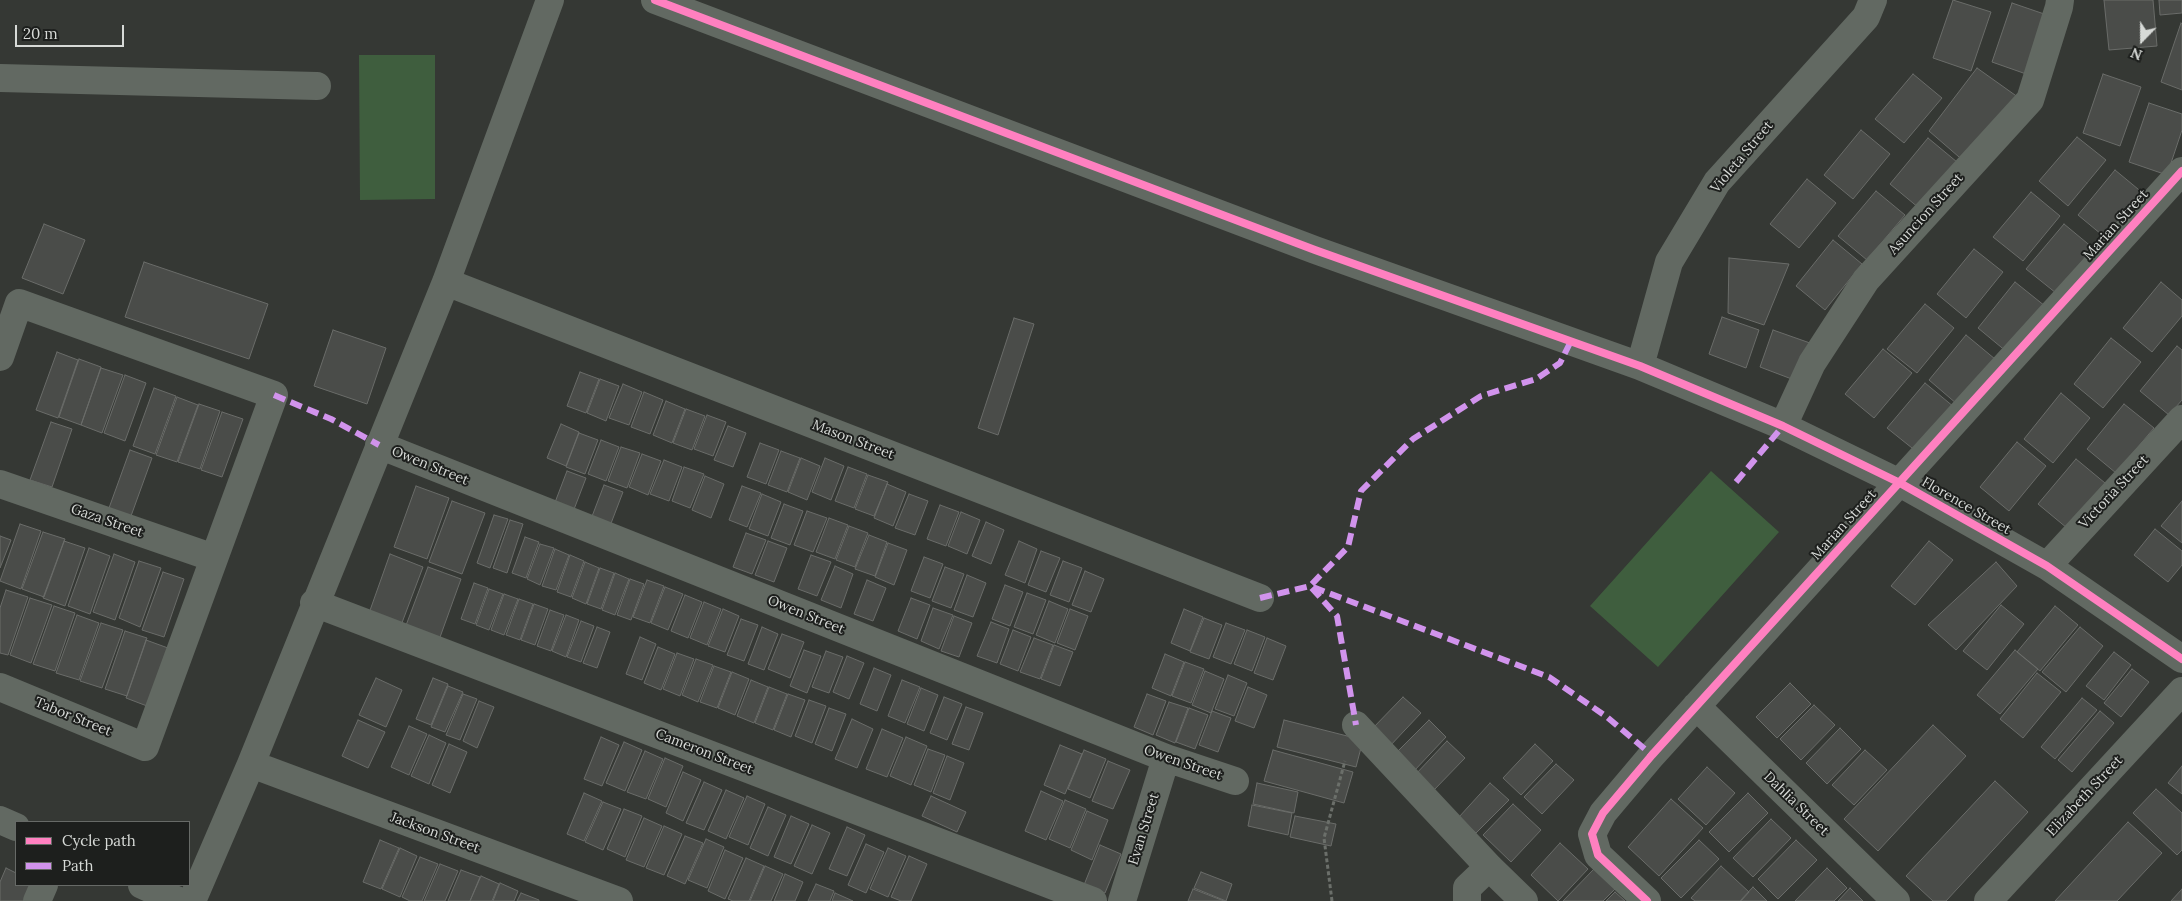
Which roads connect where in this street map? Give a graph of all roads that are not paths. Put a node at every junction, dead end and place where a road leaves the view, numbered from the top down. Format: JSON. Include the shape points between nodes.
{"nodes":[{"id":1,"x":550,"y":0,"type":"edge"},
{"id":2,"x":655,"y":0,"type":"edge"},
{"id":3,"x":1873,"y":0,"type":"edge"},
{"id":4,"x":2060,"y":0,"type":"edge"},
{"id":5,"x":0,"y":78,"type":"edge"},
{"id":6,"x":317,"y":86,"type":"dead end"},
{"id":7,"x":2182,"y":171,"type":"edge"},
{"id":8,"x":446,"y":282,"type":"junction"},
{"id":9,"x":0,"y":357,"type":"edge"},
{"id":10,"x":1640,"y":366,"type":"junction"},
{"id":11,"x":2182,"y":419,"type":"edge"},
{"id":12,"x":1783,"y":426,"type":"junction"},
{"id":13,"x":379,"y":446,"type":"junction"},
{"id":14,"x":1900,"y":483,"type":"junction"},
{"id":15,"x":0,"y":484,"type":"edge"},
{"id":16,"x":214,"y":558,"type":"junction"},
{"id":17,"x":2046,"y":566,"type":"junction"},
{"id":18,"x":1260,"y":598,"type":"dead end"},
{"id":19,"x":314,"y":603,"type":"junction"},
{"id":20,"x":2182,"y":658,"type":"edge"},
{"id":21,"x":0,"y":687,"type":"edge"},
{"id":22,"x":2182,"y":691,"type":"edge"},
{"id":23,"x":1696,"y":706,"type":"junction"},
{"id":24,"x":1356,"y":725,"type":"road end"},
{"id":25,"x":1166,"y":758,"type":"junction"},
{"id":26,"x":251,"y":764,"type":"junction"},
{"id":27,"x":1235,"y":780,"type":"dead end"},
{"id":28,"x":0,"y":820,"type":"edge"},
{"id":29,"x":15,"y":827,"type":"edge"},
{"id":30,"x":1489,"y":867,"type":"junction"},
{"id":31,"x":44,"y":886,"type":"edge"},
{"id":32,"x":144,"y":886,"type":"edge"},
{"id":33,"x":37,"y":901,"type":"edge"},
{"id":34,"x":178,"y":901,"type":"edge"},
{"id":35,"x":192,"y":901,"type":"edge"},
{"id":36,"x":619,"y":901,"type":"edge"},
{"id":37,"x":1093,"y":901,"type":"edge"},
{"id":38,"x":1122,"y":901,"type":"edge"},
{"id":39,"x":1467,"y":901,"type":"edge"},
{"id":40,"x":1524,"y":901,"type":"edge"},
{"id":41,"x":1647,"y":901,"type":"edge"},
{"id":42,"x":1896,"y":901,"type":"edge"},
{"id":43,"x":1988,"y":901,"type":"edge"}],
"edges":[{"from":1,"to":8,"type":"street"},
{"from":2,"to":10,"type":"street","name":"Florence Street","via":[[1315,250]]},
{"from":3,"to":10,"type":"street","name":"Violeta Street","via":[[1866,17],[1717,182],[1669,262]]},
{"from":4,"to":12,"type":"street","name":"Asuncion Street","via":[[2030,100],[1866,280],[1812,363]]},
{"from":5,"to":6,"type":"street"},
{"from":7,"to":14,"type":"street","name":"Marian Street"},
{"from":8,"to":13,"type":"street"},
{"from":8,"to":18,"type":"street","name":"Mason Street"},
{"from":9,"to":16,"type":"street","via":[[19,303],[274,395]]},
{"from":10,"to":12,"type":"street","name":"Florence Street"},
{"from":11,"to":17,"type":"street","name":"Victoria Street"},
{"from":12,"to":14,"type":"street","name":"Florence Street"},
{"from":13,"to":19,"type":"street"},
{"from":13,"to":25,"type":"street","name":"Owen Street"},
{"from":14,"to":17,"type":"street","name":"Florence Street"},
{"from":14,"to":23,"type":"street","name":"Marian Street"},
{"from":15,"to":16,"type":"street","name":"Gaza Street"},
{"from":16,"to":21,"type":"street","name":"Tabor Street","via":[[145,747]]},
{"from":17,"to":20,"type":"street","name":"Florence Street"},
{"from":19,"to":26,"type":"street"},
{"from":19,"to":37,"type":"street","name":"Cameron Street"},
{"from":22,"to":43,"type":"street","name":"Elizabeth Street"},
{"from":23,"to":41,"type":"street","name":"Marian Street","via":[[1603,813],[1592,834],[1598,855]]},
{"from":23,"to":42,"type":"street","name":"Dahlia Street"},
{"from":24,"to":30,"type":"street"},
{"from":25,"to":27,"type":"street","name":"Owen Street"},
{"from":25,"to":38,"type":"street","name":"Evan Street"},
{"from":26,"to":35,"type":"street"},
{"from":26,"to":36,"type":"street","name":"Jackson Street"},
{"from":28,"to":29,"type":"street"},
{"from":30,"to":39,"type":"street","via":[[1468,888]]},
{"from":30,"to":40,"type":"street"},
{"from":31,"to":33,"type":"street"},
{"from":32,"to":34,"type":"street"}]}
